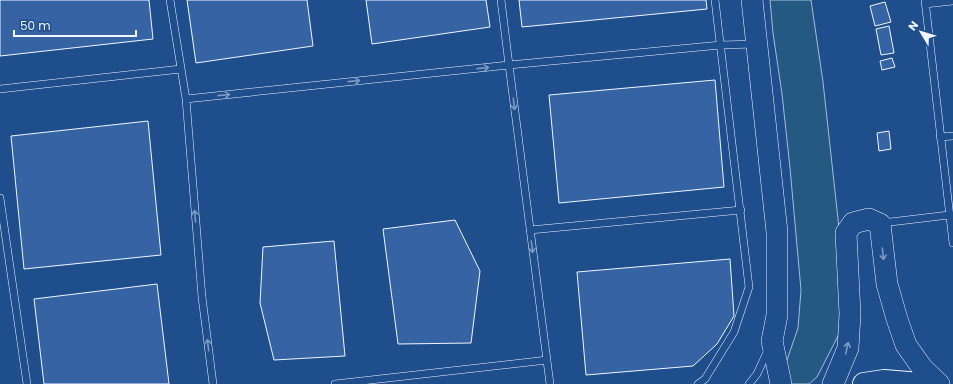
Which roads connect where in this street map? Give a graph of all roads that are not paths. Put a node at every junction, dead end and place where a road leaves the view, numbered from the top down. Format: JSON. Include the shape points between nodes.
{"nodes":[{"id":1,"x":170,"y":0,"type":"edge"},
{"id":2,"x":501,"y":0,"type":"edge"},
{"id":3,"x":715,"y":0,"type":"edge"},
{"id":4,"x":752,"y":0,"type":"edge"},
{"id":5,"x":953,"y":1,"type":"edge"},
{"id":6,"x":925,"y":2,"type":"edge"},
{"id":7,"x":756,"y":44,"type":"junction"},
{"id":8,"x":720,"y":45,"type":"junction"},
{"id":9,"x":509,"y":65,"type":"junction"},
{"id":10,"x":181,"y":69,"type":"junction"},
{"id":11,"x":0,"y":90,"type":"edge"},
{"id":12,"x":186,"y":99,"type":"junction"},
{"id":13,"x":953,"y":136,"type":"edge"},
{"id":14,"x":940,"y":137,"type":"junction"},
{"id":15,"x":0,"y":198,"type":"edge"},
{"id":16,"x":741,"y":210,"type":"junction"},
{"id":17,"x":949,"y":215,"type":"junction"},
{"id":18,"x":880,"y":224,"type":"junction"},
{"id":19,"x":530,"y":230,"type":"junction"},
{"id":20,"x":953,"y":243,"type":"edge"},
{"id":21,"x":772,"y":341,"type":"junction"},
{"id":22,"x":547,"y":360,"type":"junction"},
{"id":23,"x":370,"y":382,"type":"edge"},
{"id":24,"x":27,"y":384,"type":"edge"},
{"id":25,"x":213,"y":384,"type":"edge"},
{"id":26,"x":335,"y":384,"type":"edge"},
{"id":27,"x":550,"y":384,"type":"edge"},
{"id":28,"x":698,"y":384,"type":"edge"},
{"id":29,"x":749,"y":384,"type":"edge"},
{"id":30,"x":782,"y":384,"type":"edge"},
{"id":31,"x":833,"y":384,"type":"edge"},
{"id":32,"x":864,"y":384,"type":"edge"},
{"id":33,"x":920,"y":384,"type":"edge"},
{"id":34,"x":939,"y":384,"type":"edge"}],
"edges":[{"from":1,"to":10,"type":"lane"},
{"from":2,"to":9,"type":"lane"},
{"from":3,"to":8,"type":"lane"},
{"from":4,"to":7,"type":"street"},
{"from":5,"to":6,"type":"lane"},
{"from":6,"to":14,"type":"lane"},
{"from":7,"to":8,"type":"lane"},
{"from":7,"to":21,"type":"street","via":[[777,232],[776,315]]},
{"from":8,"to":9,"type":"lane"},
{"from":8,"to":16,"type":"lane"},
{"from":12,"to":9,"type":"lane","one_way":true},
{"from":9,"to":19,"type":"lane","one_way":true},
{"from":10,"to":11,"type":"lane"},
{"from":10,"to":12,"type":"lane"},
{"from":25,"to":12,"type":"lane","one_way":true,"via":[[202,297]]},
{"from":13,"to":14,"type":"lane"},
{"from":14,"to":17,"type":"lane"},
{"from":15,"to":24,"type":"lane"},
{"from":16,"to":19,"type":"lane"},
{"from":16,"to":28,"type":"lane","via":[[750,287],[734,332],[705,379]]},
{"from":17,"to":18,"type":"lane"},
{"from":17,"to":20,"type":"lane"},
{"from":31,"to":18,"type":"street","one_way":true,"via":[[848,348],[850,314],[846,233],[853,223],[869,219]]},
{"from":18,"to":34,"type":"street","one_way":true,"via":[[887,284],[906,345],[924,370]]},
{"from":19,"to":22,"type":"lane","one_way":true},
{"from":21,"to":29,"type":"lane","via":[[757,374]]},
{"from":21,"to":30,"type":"street"},
{"from":22,"to":23,"type":"lane"},
{"from":22,"to":27,"type":"lane"},
{"from":23,"to":26,"type":"lane"},
{"from":32,"to":33,"type":"main road","via":[[884,381]]}]}
